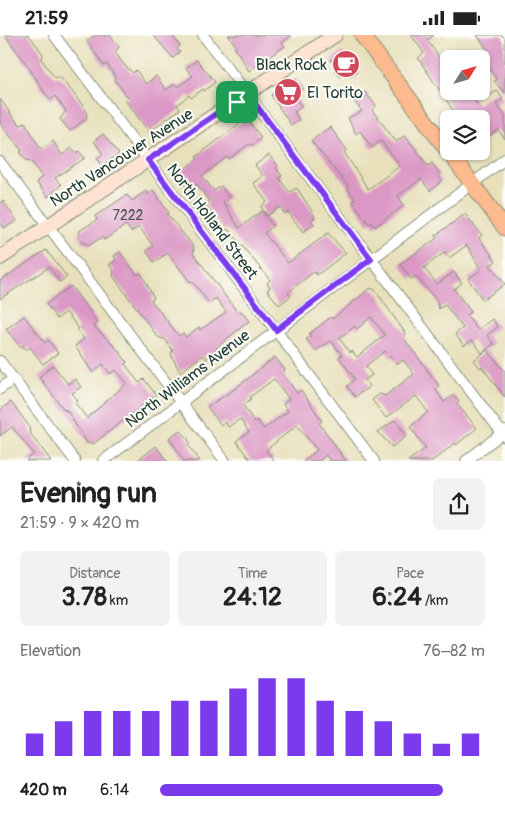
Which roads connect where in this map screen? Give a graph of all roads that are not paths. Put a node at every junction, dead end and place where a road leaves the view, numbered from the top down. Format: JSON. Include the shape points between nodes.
{"nodes":[{"id":1,"x":54,"y":35,"type":"edge"},
{"id":2,"x":203,"y":35,"type":"edge"},
{"id":3,"x":335,"y":35,"type":"edge"},
{"id":4,"x":362,"y":35,"type":"edge"},
{"id":5,"x":247,"y":93,"type":"junction"},
{"id":6,"x":505,"y":159,"type":"edge"},
{"id":7,"x":148,"y":160,"type":"junction"},
{"id":8,"x":0,"y":162,"type":"edge"},
{"id":9,"x":472,"y":184,"type":"junction"},
{"id":10,"x":48,"y":226,"type":"junction"},
{"id":11,"x":505,"y":228,"type":"edge"},
{"id":12,"x":0,"y":258,"type":"edge"},
{"id":13,"x":371,"y":259,"type":"junction"},
{"id":14,"x":276,"y":330,"type":"junction"},
{"id":15,"x":0,"y":361,"type":"edge"},
{"id":16,"x":13,"y":379,"type":"junction"},
{"id":17,"x":0,"y":389,"type":"edge"},
{"id":18,"x":181,"y":401,"type":"junction"},
{"id":19,"x":504,"y":434,"type":"edge"},
{"id":20,"x":75,"y":461,"type":"edge"},
{"id":21,"x":103,"y":461,"type":"edge"},
{"id":22,"x":225,"y":461,"type":"edge"},
{"id":23,"x":374,"y":461,"type":"edge"},
{"id":24,"x":466,"y":461,"type":"edge"}],
"edges":[{"from":1,"to":7,"type":"street","name":"North Holland Street"},
{"from":2,"to":5,"type":"street"},
{"from":3,"to":5,"type":"street","name":"North Vancouver Avenue"},
{"from":4,"to":9,"type":"main road"},
{"from":5,"to":7,"type":"street","name":"North Vancouver Avenue"},
{"from":5,"to":13,"type":"street"},
{"from":6,"to":9,"type":"street","name":"North Williams Avenue"},
{"from":7,"to":10,"type":"street","name":"North Vancouver Avenue"},
{"from":7,"to":14,"type":"street","name":"North Holland Street"},
{"from":8,"to":10,"type":"street"},
{"from":9,"to":11,"type":"main road"},
{"from":9,"to":13,"type":"street","name":"North Williams Avenue"},
{"from":10,"to":12,"type":"street","name":"North Vancouver Avenue"},
{"from":10,"to":18,"type":"street"},
{"from":13,"to":14,"type":"street","name":"North Williams Avenue"},
{"from":13,"to":19,"type":"street"},
{"from":14,"to":18,"type":"street","name":"North Williams Avenue"},
{"from":14,"to":23,"type":"street","name":"North Holland Street"},
{"from":15,"to":16,"type":"street"},
{"from":16,"to":17,"type":"street"},
{"from":16,"to":20,"type":"street"},
{"from":18,"to":21,"type":"street","name":"North Williams Avenue"},
{"from":18,"to":22,"type":"street"},
{"from":19,"to":24,"type":"street"}]}
